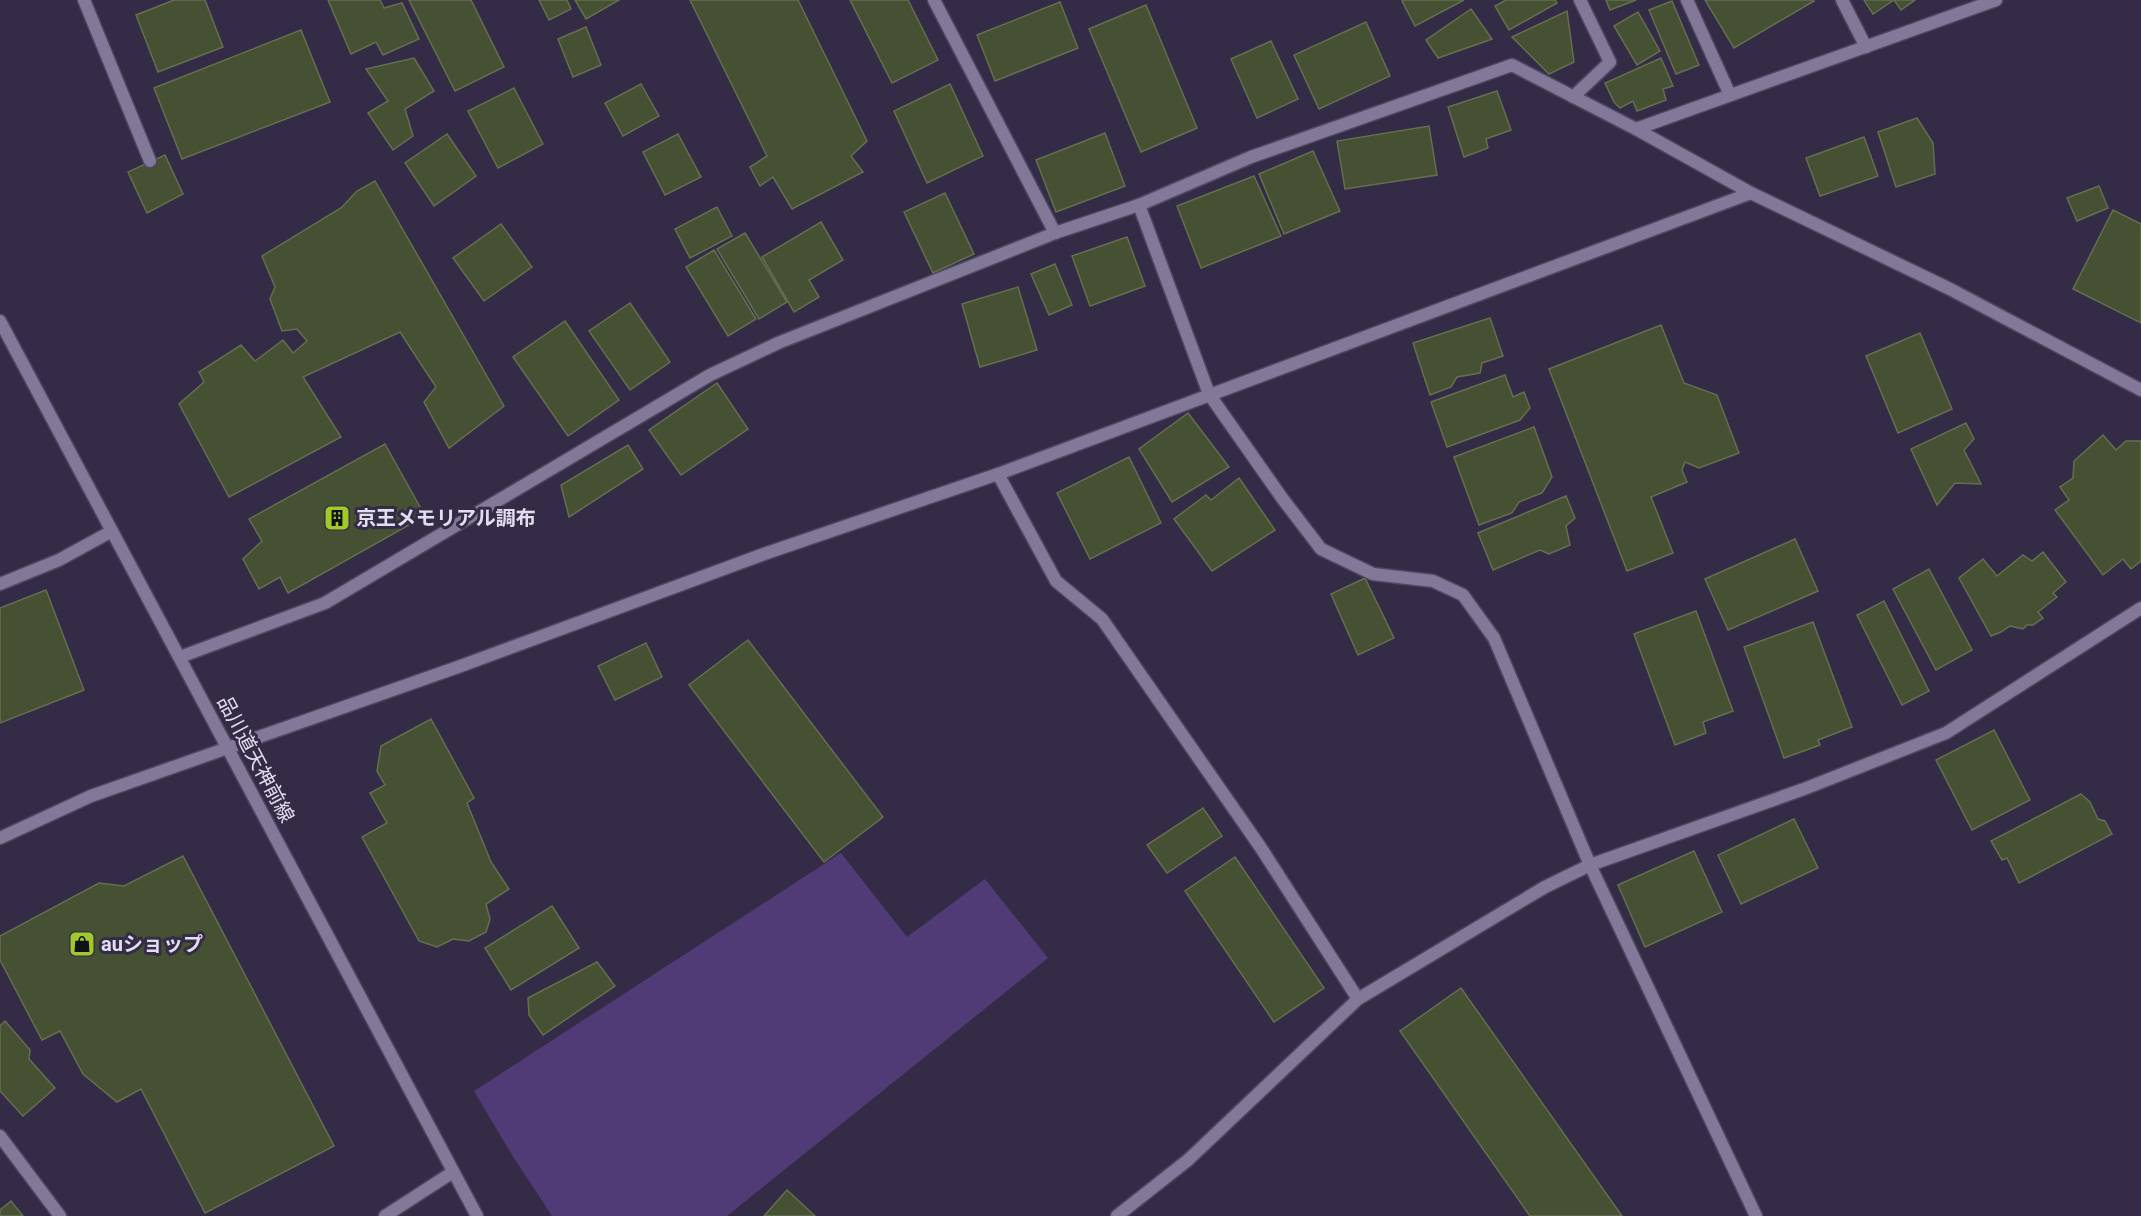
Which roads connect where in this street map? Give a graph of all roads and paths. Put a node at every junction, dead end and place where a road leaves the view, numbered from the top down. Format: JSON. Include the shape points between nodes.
{"nodes":[{"id":1,"x":84,"y":0,"type":"edge"},
{"id":2,"x":934,"y":0,"type":"edge"},
{"id":3,"x":1580,"y":0,"type":"edge"},
{"id":4,"x":1687,"y":0,"type":"edge"},
{"id":5,"x":1842,"y":0,"type":"edge"},
{"id":6,"x":1996,"y":0,"type":"edge"},
{"id":7,"x":1866,"y":47,"type":"junction"},
{"id":8,"x":1730,"y":95,"type":"junction"},
{"id":9,"x":1573,"y":97,"type":"junction"},
{"id":10,"x":1636,"y":129,"type":"junction"},
{"id":11,"x":150,"y":161,"type":"dead end"},
{"id":12,"x":1750,"y":193,"type":"junction"},
{"id":13,"x":1139,"y":205,"type":"junction"},
{"id":14,"x":1055,"y":233,"type":"junction"},
{"id":15,"x":0,"y":321,"type":"edge"},
{"id":16,"x":2141,"y":390,"type":"edge"},
{"id":17,"x":1209,"y":394,"type":"junction"},
{"id":18,"x":998,"y":474,"type":"junction"},
{"id":19,"x":112,"y":531,"type":"junction"},
{"id":20,"x":0,"y":584,"type":"edge"},
{"id":21,"x":2141,"y":608,"type":"edge"},
{"id":22,"x":180,"y":657,"type":"junction"},
{"id":23,"x":229,"y":748,"type":"junction"},
{"id":24,"x":0,"y":838,"type":"edge"},
{"id":25,"x":1590,"y":865,"type":"junction"},
{"id":26,"x":1358,"y":999,"type":"junction"},
{"id":27,"x":0,"y":1136,"type":"edge"},
{"id":28,"x":453,"y":1172,"type":"junction"},
{"id":29,"x":60,"y":1216,"type":"edge"},
{"id":30,"x":385,"y":1216,"type":"edge"},
{"id":31,"x":477,"y":1216,"type":"edge"},
{"id":32,"x":1117,"y":1216,"type":"edge"},
{"id":33,"x":1756,"y":1216,"type":"edge"}],
"edges":[{"from":1,"to":11,"type":"street"},
{"from":2,"to":14,"type":"street"},
{"from":3,"to":9,"type":"street","via":[[1610,62]]},
{"from":4,"to":8,"type":"street"},
{"from":5,"to":7,"type":"street"},
{"from":6,"to":7,"type":"street"},
{"from":7,"to":8,"type":"street"},
{"from":8,"to":10,"type":"street"},
{"from":9,"to":10,"type":"street"},
{"from":9,"to":13,"type":"street","via":[[1512,65],[1251,157]]},
{"from":10,"to":12,"type":"street"},
{"from":12,"to":16,"type":"street","via":[[1950,290]]},
{"from":12,"to":17,"type":"street"},
{"from":13,"to":14,"type":"street"},
{"from":13,"to":17,"type":"street"},
{"from":14,"to":22,"type":"street","via":[[778,343],[710,375],[325,603]]},
{"from":15,"to":19,"type":"street","name":"品川道天神前線"},
{"from":17,"to":18,"type":"street"},
{"from":17,"to":25,"type":"street","via":[[1321,549],[1373,574],[1433,581],[1463,595],[1494,638]]},
{"from":18,"to":23,"type":"street","via":[[764,554]]},
{"from":18,"to":26,"type":"street","via":[[1056,581],[1102,619],[1261,848]]},
{"from":19,"to":20,"type":"street","via":[[59,560]]},
{"from":19,"to":22,"type":"street","name":"品川道天神前線"},
{"from":21,"to":25,"type":"street","via":[[1946,734]]},
{"from":22,"to":23,"type":"street","name":"品川道天神前線"},
{"from":23,"to":24,"type":"street","via":[[91,796]]},
{"from":23,"to":28,"type":"street","name":"品川道天神前線"},
{"from":25,"to":26,"type":"street","via":[[1545,887]]},
{"from":25,"to":33,"type":"street"},
{"from":26,"to":32,"type":"street","via":[[1188,1160]]},
{"from":27,"to":29,"type":"street"},
{"from":28,"to":30,"type":"street"},
{"from":28,"to":31,"type":"street","name":"品川道天神前線"}]}
